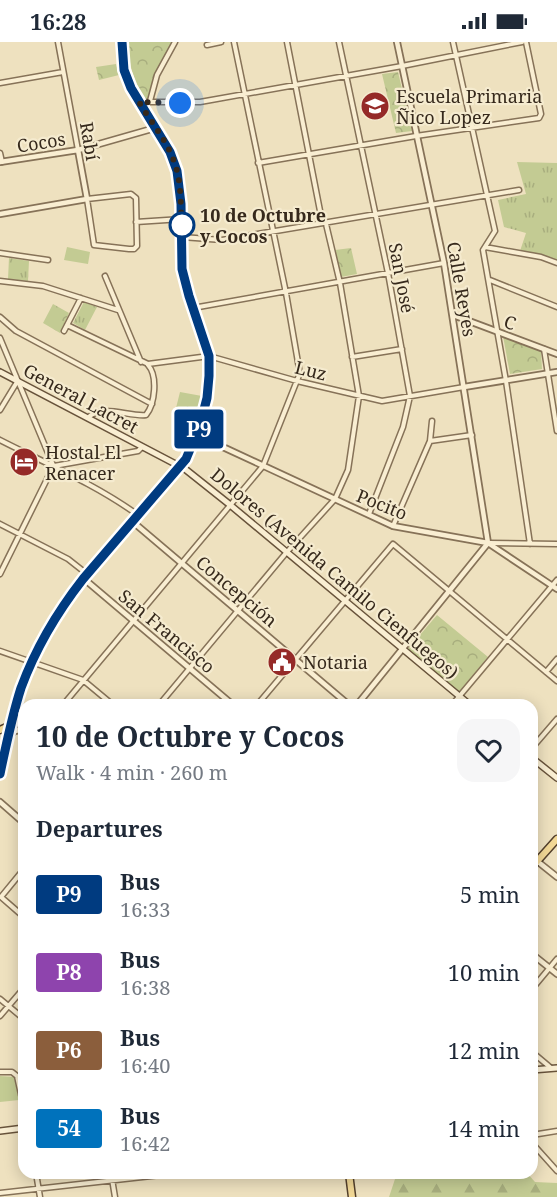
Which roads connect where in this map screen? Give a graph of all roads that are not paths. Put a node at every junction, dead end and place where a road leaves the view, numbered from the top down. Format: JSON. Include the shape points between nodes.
{"nodes":[{"id":1,"x":58,"y":42,"type":"edge"},
{"id":2,"x":122,"y":42,"type":"edge"},
{"id":3,"x":175,"y":42,"type":"edge"},
{"id":4,"x":220,"y":42,"type":"edge"},
{"id":5,"x":234,"y":42,"type":"edge"},
{"id":6,"x":287,"y":42,"type":"edge"},
{"id":7,"x":339,"y":42,"type":"edge"},
{"id":8,"x":397,"y":42,"type":"edge"},
{"id":9,"x":453,"y":42,"type":"edge"},
{"id":10,"x":524,"y":42,"type":"edge"},
{"id":11,"x":207,"y":45,"type":"dead end"},
{"id":12,"x":456,"y":56,"type":"junction"},
{"id":13,"x":402,"y":66,"type":"junction"},
{"id":14,"x":63,"y":72,"type":"junction"},
{"id":15,"x":346,"y":76,"type":"junction"},
{"id":16,"x":0,"y":83,"type":"edge"},
{"id":17,"x":296,"y":85,"type":"junction"},
{"id":18,"x":244,"y":94,"type":"junction"},
{"id":19,"x":150,"y":101,"type":"junction"},
{"id":20,"x":139,"y":102,"type":"junction"},
{"id":21,"x":155,"y":128,"type":"junction"},
{"id":22,"x":473,"y":128,"type":"junction"},
{"id":23,"x":417,"y":136,"type":"junction"},
{"id":24,"x":360,"y":146,"type":"junction"},
{"id":25,"x":78,"y":150,"type":"junction"},
{"id":26,"x":0,"y":153,"type":"edge"},
{"id":27,"x":309,"y":155,"type":"junction"},
{"id":28,"x":1,"y":162,"type":"edge"},
{"id":29,"x":258,"y":163,"type":"junction"},
{"id":30,"x":519,"y":190,"type":"dead end"},
{"id":31,"x":489,"y":196,"type":"junction"},
{"id":32,"x":87,"y":199,"type":"junction"},
{"id":33,"x":433,"y":204,"type":"junction"},
{"id":34,"x":0,"y":214,"type":"edge"},
{"id":35,"x":375,"y":215,"type":"junction"},
{"id":36,"x":182,"y":219,"type":"junction"},
{"id":37,"x":136,"y":222,"type":"junction"},
{"id":38,"x":326,"y":224,"type":"junction"},
{"id":39,"x":274,"y":232,"type":"junction"},
{"id":40,"x":182,"y":237,"type":"junction"},
{"id":41,"x":484,"y":246,"type":"junction"},
{"id":42,"x":0,"y":253,"type":"edge"},
{"id":43,"x":48,"y":260,"type":"dead end"},
{"id":44,"x":557,"y":263,"type":"edge"},
{"id":45,"x":444,"y":264,"type":"junction"},
{"id":46,"x":388,"y":273,"type":"junction"},
{"id":47,"x":105,"y":276,"type":"dead end"},
{"id":48,"x":489,"y":280,"type":"junction"},
{"id":49,"x":0,"y":281,"type":"edge"},
{"id":50,"x":340,"y":283,"type":"junction"},
{"id":51,"x":286,"y":293,"type":"junction"},
{"id":52,"x":81,"y":298,"type":"junction"},
{"id":53,"x":557,"y":307,"type":"edge"},
{"id":54,"x":193,"y":308,"type":"junction"},
{"id":55,"x":118,"y":310,"type":"junction"},
{"id":56,"x":453,"y":315,"type":"junction"},
{"id":57,"x":0,"y":317,"type":"edge"},
{"id":58,"x":67,"y":325,"type":"junction"},
{"id":59,"x":64,"y":331,"type":"dead end"},
{"id":60,"x":497,"y":333,"type":"junction"},
{"id":61,"x":0,"y":338,"type":"edge"},
{"id":62,"x":402,"y":349,"type":"junction"},
{"id":63,"x":544,"y":349,"type":"junction"},
{"id":64,"x":557,"y":354,"type":"edge"},
{"id":65,"x":209,"y":356,"type":"junction"},
{"id":66,"x":352,"y":357,"type":"junction"},
{"id":67,"x":141,"y":362,"type":"junction"},
{"id":68,"x":148,"y":364,"type":"junction"},
{"id":69,"x":0,"y":372,"type":"edge"},
{"id":70,"x":557,"y":372,"type":"edge"},
{"id":71,"x":548,"y":373,"type":"junction"},
{"id":72,"x":17,"y":381,"type":"junction"},
{"id":73,"x":299,"y":381,"type":"junction"},
{"id":74,"x":506,"y":381,"type":"junction"},
{"id":75,"x":464,"y":387,"type":"junction"},
{"id":76,"x":359,"y":396,"type":"junction"},
{"id":77,"x":410,"y":396,"type":"junction"},
{"id":78,"x":152,"y":404,"type":"junction"},
{"id":79,"x":0,"y":410,"type":"edge"},
{"id":80,"x":88,"y":418,"type":"junction"},
{"id":81,"x":432,"y":422,"type":"dead end"},
{"id":82,"x":557,"y":430,"type":"edge"},
{"id":83,"x":197,"y":435,"type":"junction"},
{"id":84,"x":472,"y":435,"type":"junction"},
{"id":85,"x":0,"y":440,"type":"edge"},
{"id":86,"x":430,"y":441,"type":"junction"},
{"id":87,"x":142,"y":447,"type":"junction"},
{"id":88,"x":180,"y":466,"type":"junction"},
{"id":89,"x":263,"y":466,"type":"junction"},
{"id":90,"x":53,"y":467,"type":"junction"},
{"id":91,"x":335,"y":499,"type":"junction"},
{"id":92,"x":230,"y":504,"type":"junction"},
{"id":93,"x":369,"y":514,"type":"junction"},
{"id":94,"x":139,"y":515,"type":"junction"},
{"id":95,"x":133,"y":522,"type":"junction"},
{"id":96,"x":0,"y":524,"type":"edge"},
{"id":97,"x":393,"y":525,"type":"junction"},
{"id":98,"x":21,"y":534,"type":"junction"},
{"id":99,"x":488,"y":543,"type":"junction"},
{"id":100,"x":530,"y":544,"type":"junction"},
{"id":101,"x":557,"y":544,"type":"edge"},
{"id":102,"x":286,"y":552,"type":"junction"},
{"id":103,"x":182,"y":562,"type":"junction"},
{"id":104,"x":0,"y":574,"type":"edge"},
{"id":105,"x":85,"y":576,"type":"junction"},
{"id":106,"x":557,"y":580,"type":"edge"},
{"id":107,"x":555,"y":587,"type":"edge"},
{"id":108,"x":449,"y":591,"type":"junction"},
{"id":109,"x":344,"y":601,"type":"junction"},
{"id":110,"x":239,"y":611,"type":"junction"},
{"id":111,"x":133,"y":621,"type":"junction"},
{"id":112,"x":506,"y":639,"type":"junction"},
{"id":113,"x":402,"y":649,"type":"junction"},
{"id":114,"x":0,"y":651,"type":"edge"},
{"id":115,"x":297,"y":659,"type":"junction"},
{"id":116,"x":557,"y":659,"type":"edge"},
{"id":117,"x":33,"y":662,"type":"junction"},
{"id":118,"x":191,"y":669,"type":"junction"},
{"id":119,"x":546,"y":672,"type":"junction"},
{"id":120,"x":83,"y":680,"type":"junction"},
{"id":121,"x":557,"y":681,"type":"edge"},
{"id":122,"x":459,"y":696,"type":"junction"},
{"id":123,"x":68,"y":699,"type":"edge"},
{"id":124,"x":106,"y":699,"type":"edge"},
{"id":125,"x":164,"y":699,"type":"edge"},
{"id":126,"x":226,"y":699,"type":"edge"},
{"id":127,"x":261,"y":699,"type":"edge"},
{"id":128,"x":343,"y":699,"type":"edge"},
{"id":129,"x":362,"y":699,"type":"edge"},
{"id":130,"x":457,"y":699,"type":"edge"},
{"id":131,"x":463,"y":699,"type":"edge"},
{"id":132,"x":557,"y":719,"type":"edge"},
{"id":133,"x":12,"y":721,"type":"junction"},
{"id":134,"x":18,"y":724,"type":"edge"},
{"id":135,"x":18,"y":730,"type":"edge"},
{"id":136,"x":0,"y":732,"type":"edge"},
{"id":137,"x":8,"y":736,"type":"junction"},
{"id":138,"x":538,"y":741,"type":"edge"},
{"id":139,"x":538,"y":763,"type":"edge"},
{"id":140,"x":0,"y":774,"type":"edge"},
{"id":141,"x":557,"y":778,"type":"edge"},
{"id":142,"x":0,"y":802,"type":"edge"},
{"id":143,"x":18,"y":818,"type":"edge"},
{"id":144,"x":557,"y":838,"type":"edge"},
{"id":145,"x":538,"y":856,"type":"edge"},
{"id":146,"x":538,"y":862,"type":"edge"},
{"id":147,"x":18,"y":876,"type":"edge"},
{"id":148,"x":557,"y":878,"type":"edge"},
{"id":149,"x":0,"y":886,"type":"edge"},
{"id":150,"x":8,"y":889,"type":"junction"},
{"id":151,"x":0,"y":897,"type":"edge"},
{"id":152,"x":18,"y":912,"type":"edge"},
{"id":153,"x":538,"y":959,"type":"edge"},
{"id":154,"x":557,"y":959,"type":"edge"},
{"id":155,"x":550,"y":968,"type":"junction"},
{"id":156,"x":557,"y":974,"type":"edge"},
{"id":157,"x":538,"y":982,"type":"edge"},
{"id":158,"x":18,"y":995,"type":"edge"},
{"id":159,"x":0,"y":999,"type":"edge"},
{"id":160,"x":9,"y":1006,"type":"junction"},
{"id":161,"x":18,"y":1014,"type":"edge"},
{"id":162,"x":0,"y":1016,"type":"edge"},
{"id":163,"x":538,"y":1056,"type":"edge"},
{"id":164,"x":554,"y":1068,"type":"edge"},
{"id":165,"x":538,"y":1069,"type":"edge"},
{"id":166,"x":0,"y":1072,"type":"edge"},
{"id":167,"x":18,"y":1084,"type":"edge"},
{"id":168,"x":18,"y":1129,"type":"edge"},
{"id":169,"x":0,"y":1131,"type":"edge"},
{"id":170,"x":557,"y":1131,"type":"edge"},
{"id":171,"x":538,"y":1134,"type":"edge"},
{"id":172,"x":538,"y":1150,"type":"edge"},
{"id":173,"x":557,"y":1171,"type":"edge"},
{"id":174,"x":37,"y":1179,"type":"edge"},
{"id":175,"x":121,"y":1179,"type":"edge"},
{"id":176,"x":350,"y":1179,"type":"edge"},
{"id":177,"x":112,"y":1180,"type":"junction"},
{"id":178,"x":39,"y":1188,"type":"junction"},
{"id":179,"x":0,"y":1193,"type":"edge"},
{"id":180,"x":40,"y":1197,"type":"edge"},
{"id":181,"x":115,"y":1197,"type":"edge"},
{"id":182,"x":352,"y":1197,"type":"edge"}],
"edges":[{"from":1,"to":14,"type":"street","name":"Rabí"},
{"from":2,"to":20,"type":"main road","via":[[124,70]]},
{"from":3,"to":19,"type":"street","via":[[157,75]]},
{"from":4,"to":11,"type":"street"},
{"from":5,"to":18,"type":"street"},
{"from":6,"to":17,"type":"street"},
{"from":7,"to":15,"type":"street","name":"San José"},
{"from":8,"to":13,"type":"street","name":"Calle Reyes"},
{"from":9,"to":12,"type":"street"},
{"from":10,"to":12,"type":"street"},
{"from":10,"to":22,"type":"street","via":[[540,118]]},
{"from":12,"to":13,"type":"street"},
{"from":12,"to":22,"type":"street"},
{"from":13,"to":15,"type":"street"},
{"from":13,"to":23,"type":"street","name":"Calle Reyes"},
{"from":14,"to":16,"type":"street"},
{"from":14,"to":25,"type":"street","name":"Rabí"},
{"from":15,"to":17,"type":"street"},
{"from":15,"to":24,"type":"street","name":"San José"},
{"from":17,"to":18,"type":"street"},
{"from":17,"to":27,"type":"street"},
{"from":18,"to":19,"type":"street","via":[[200,102]]},
{"from":18,"to":29,"type":"street"},
{"from":19,"to":20,"type":"street"},
{"from":20,"to":21,"type":"main road"},
{"from":21,"to":25,"type":"street","name":"Cocos"},
{"from":21,"to":36,"type":"main road","via":[[175,165]]},
{"from":22,"to":23,"type":"street"},
{"from":22,"to":31,"type":"street"},
{"from":23,"to":24,"type":"street"},
{"from":23,"to":33,"type":"street","name":"Calle Reyes"},
{"from":24,"to":27,"type":"street"},
{"from":24,"to":35,"type":"street","name":"San José"},
{"from":25,"to":28,"type":"street","name":"Cocos"},
{"from":25,"to":32,"type":"street","name":"Rabí"},
{"from":26,"to":28,"type":"street"},
{"from":27,"to":29,"type":"street"},
{"from":27,"to":38,"type":"street","via":[[322,221]]},
{"from":29,"to":39,"type":"street"},
{"from":30,"to":31,"type":"street"},
{"from":31,"to":33,"type":"street"},
{"from":31,"to":41,"type":"street","via":[[495,231]]},
{"from":32,"to":34,"type":"street"},
{"from":32,"to":37,"type":"street","via":[[134,195]]},
{"from":32,"to":37,"type":"street","name":"Rabí","via":[[94,245],[134,249]]},
{"from":33,"to":35,"type":"street"},
{"from":33,"to":45,"type":"street","name":"Calle Reyes"},
{"from":35,"to":38,"type":"street"},
{"from":35,"to":46,"type":"street","name":"San José"},
{"from":36,"to":37,"type":"street"},
{"from":36,"to":40,"type":"main road"},
{"from":38,"to":39,"type":"street"},
{"from":38,"to":50,"type":"street"},
{"from":39,"to":40,"type":"street","via":[[222,240]]},
{"from":39,"to":51,"type":"street"},
{"from":40,"to":54,"type":"main road","via":[[182,269]]},
{"from":41,"to":44,"type":"street"},
{"from":41,"to":48,"type":"street"},
{"from":42,"to":43,"type":"street"},
{"from":45,"to":46,"type":"street"},
{"from":45,"to":56,"type":"street","name":"Calle Reyes"},
{"from":46,"to":50,"type":"street"},
{"from":46,"to":62,"type":"street","name":"San José"},
{"from":47,"to":55,"type":"street"},
{"from":48,"to":53,"type":"street"},
{"from":48,"to":60,"type":"street"},
{"from":49,"to":52,"type":"street","via":[[34,284]]},
{"from":50,"to":51,"type":"street"},
{"from":50,"to":66,"type":"street"},
{"from":51,"to":54,"type":"street"},
{"from":51,"to":73,"type":"street"},
{"from":52,"to":55,"type":"street"},
{"from":52,"to":58,"type":"street"},
{"from":54,"to":65,"type":"main road"},
{"from":55,"to":67,"type":"street"},
{"from":56,"to":60,"type":"street","name":"C"},
{"from":56,"to":75,"type":"street","name":"Calle Reyes"},
{"from":57,"to":78,"type":"street","via":[[16,332]]},
{"from":58,"to":59,"type":"street"},
{"from":58,"to":67,"type":"street","name":"Luz"},
{"from":60,"to":63,"type":"street","name":"C"},
{"from":60,"to":74,"type":"street"},
{"from":61,"to":72,"type":"street"},
{"from":62,"to":66,"type":"street"},
{"from":62,"to":77,"type":"street","name":"San José"},
{"from":63,"to":64,"type":"street","name":"C"},
{"from":63,"to":71,"type":"street"},
{"from":65,"to":68,"type":"street","name":"Luz"},
{"from":65,"to":73,"type":"street","name":"Luz"},
{"from":65,"to":83,"type":"main road","via":[[207,398]]},
{"from":66,"to":76,"type":"street"},
{"from":67,"to":68,"type":"street","name":"Luz"},
{"from":68,"to":78,"type":"street","via":[[153,375]]},
{"from":69,"to":72,"type":"main road","name":"General Lacret"},
{"from":70,"to":71,"type":"street","name":"Luz"},
{"from":71,"to":74,"type":"street","name":"Luz"},
{"from":71,"to":82,"type":"street"},
{"from":72,"to":79,"type":"street"},
{"from":72,"to":80,"type":"main road","name":"General Lacret"},
{"from":72,"to":90,"type":"street"},
{"from":73,"to":76,"type":"street","name":"Luz"},
{"from":73,"to":89,"type":"street"},
{"from":74,"to":75,"type":"street","name":"Luz"},
{"from":74,"to":100,"type":"street"},
{"from":75,"to":77,"type":"street","name":"Luz"},
{"from":75,"to":84,"type":"street","name":"Calle Reyes"},
{"from":76,"to":77,"type":"street","name":"Luz","via":[[382,401]]},
{"from":76,"to":91,"type":"street","via":[[348,470]]},
{"from":77,"to":93,"type":"street","name":"San José","via":[[403,427]]},
{"from":78,"to":80,"type":"street","via":[[143,416],[106,412]]},
{"from":80,"to":87,"type":"main road","name":"General Lacret"},
{"from":81,"to":86,"type":"street"},
{"from":83,"to":88,"type":"main road"},
{"from":83,"to":89,"type":"street","name":"Pocito"},
{"from":84,"to":86,"type":"street"},
{"from":84,"to":99,"type":"street","name":"Calle Reyes"},
{"from":85,"to":90,"type":"street"},
{"from":86,"to":97,"type":"street"},
{"from":87,"to":88,"type":"main road","name":"General Lacret"},
{"from":87,"to":90,"type":"street","via":[[138,451]]},
{"from":88,"to":92,"type":"main road","name":"Dolores (Avenida Camilo Cienfuegos)"},
{"from":88,"to":94,"type":"main road"},
{"from":89,"to":91,"type":"street","name":"Pocito"},
{"from":89,"to":92,"type":"street"},
{"from":90,"to":94,"type":"street","via":[[115,498]]},
{"from":90,"to":98,"type":"street"},
{"from":91,"to":93,"type":"street","name":"Pocito"},
{"from":91,"to":102,"type":"street"},
{"from":92,"to":102,"type":"main road","name":"Dolores (Avenida Camilo Cienfuegos)"},
{"from":92,"to":103,"type":"street"},
{"from":93,"to":97,"type":"street","name":"Pocito"},
{"from":94,"to":95,"type":"main road"},
{"from":95,"to":103,"type":"street","name":"Concepción"},
{"from":95,"to":105,"type":"main road"},
{"from":96,"to":98,"type":"street"},
{"from":97,"to":99,"type":"street","name":"Pocito"},
{"from":98,"to":104,"type":"street"},
{"from":98,"to":105,"type":"street","via":[[68,559]]},
{"from":99,"to":100,"type":"street"},
{"from":99,"to":107,"type":"street","name":"Pocito"},
{"from":99,"to":108,"type":"street"},
{"from":100,"to":101,"type":"street"},
{"from":102,"to":109,"type":"main road","name":"Dolores (Avenida Camilo Cienfuegos)"},
{"from":102,"to":110,"type":"street"},
{"from":103,"to":110,"type":"street","name":"Concepción"},
{"from":103,"to":111,"type":"street"},
{"from":105,"to":111,"type":"street","name":"San Francisco"},
{"from":105,"to":117,"type":"main road"},
{"from":106,"to":107,"type":"street"},
{"from":107,"to":112,"type":"street"},
{"from":108,"to":109,"type":"street","via":[[393,544]]},
{"from":108,"to":112,"type":"street"},
{"from":108,"to":113,"type":"street"},
{"from":109,"to":113,"type":"main road","name":"Dolores (Avenida Camilo Cienfuegos)"},
{"from":109,"to":115,"type":"street"},
{"from":110,"to":115,"type":"street","name":"Concepción"},
{"from":110,"to":118,"type":"street"},
{"from":111,"to":118,"type":"street","name":"San Francisco"},
{"from":111,"to":120,"type":"street"},
{"from":112,"to":119,"type":"street"},
{"from":112,"to":122,"type":"street"},
{"from":113,"to":122,"type":"main road","name":"Dolores (Avenida Camilo Cienfuegos)"},
{"from":113,"to":129,"type":"street"},
{"from":114,"to":117,"type":"street"},
{"from":115,"to":127,"type":"street"},
{"from":115,"to":128,"type":"street","name":"Concepción"},
{"from":116,"to":119,"type":"street"},
{"from":117,"to":120,"type":"street"},
{"from":117,"to":133,"type":"main road"},
{"from":118,"to":125,"type":"street"},
{"from":118,"to":126,"type":"street","name":"San Francisco"},
{"from":119,"to":121,"type":"street"},
{"from":120,"to":123,"type":"street"},
{"from":120,"to":124,"type":"street"},
{"from":122,"to":130,"type":"street"},
{"from":122,"to":131,"type":"main road","name":"Dolores (Avenida Camilo Cienfuegos)"},
{"from":132,"to":138,"type":"street"},
{"from":133,"to":134,"type":"street"},
{"from":133,"to":136,"type":"main road"},
{"from":133,"to":137,"type":"main road"},
{"from":135,"to":137,"type":"street"},
{"from":136,"to":137,"type":"main road"},
{"from":137,"to":140,"type":"main road"},
{"from":139,"to":141,"type":"main road"},
{"from":142,"to":143,"type":"street"},
{"from":144,"to":145,"type":"main road"},
{"from":146,"to":148,"type":"street"},
{"from":147,"to":150,"type":"street"},
{"from":149,"to":150,"type":"street"},
{"from":150,"to":151,"type":"street"},
{"from":151,"to":152,"type":"street"},
{"from":153,"to":155,"type":"street"},
{"from":154,"to":155,"type":"street"},
{"from":155,"to":156,"type":"street"},
{"from":155,"to":157,"type":"street"},
{"from":158,"to":160,"type":"street"},
{"from":159,"to":160,"type":"street"},
{"from":160,"to":161,"type":"street"},
{"from":160,"to":162,"type":"street"},
{"from":163,"to":164,"type":"street"},
{"from":164,"to":165,"type":"main road"},
{"from":166,"to":167,"type":"street","via":[[15,1074]]},
{"from":168,"to":169,"type":"main road"},
{"from":170,"to":171,"type":"street"},
{"from":172,"to":173,"type":"street"},
{"from":174,"to":178,"type":"street"},
{"from":175,"to":177,"type":"street"},
{"from":176,"to":182,"type":"main road"},
{"from":177,"to":178,"type":"street"},
{"from":177,"to":181,"type":"street"},
{"from":178,"to":179,"type":"street"},
{"from":178,"to":180,"type":"street"}]}
